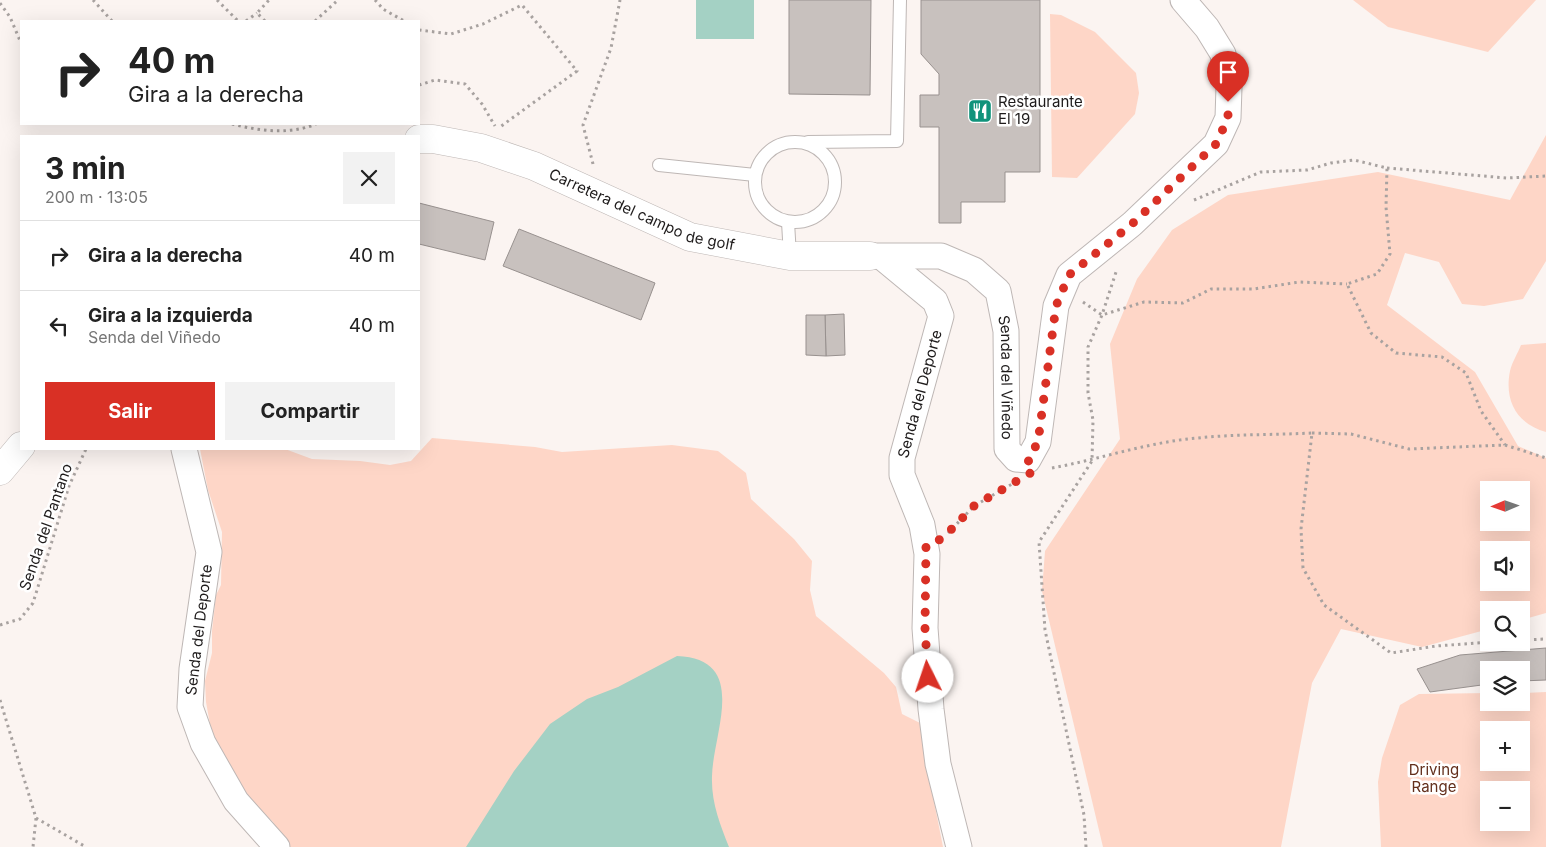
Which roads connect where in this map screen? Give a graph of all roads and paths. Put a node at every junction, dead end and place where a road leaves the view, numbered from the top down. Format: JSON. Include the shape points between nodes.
{"nodes":[{"id":1,"x":93,"y":0,"type":"edge"},
{"id":2,"x":217,"y":0,"type":"edge"},
{"id":3,"x":269,"y":0,"type":"edge"},
{"id":4,"x":338,"y":0,"type":"edge"},
{"id":5,"x":375,"y":0,"type":"edge"},
{"id":6,"x":620,"y":0,"type":"edge"},
{"id":7,"x":900,"y":0,"type":"edge"},
{"id":8,"x":1183,"y":0,"type":"edge"},
{"id":9,"x":0,"y":3,"type":"edge"},
{"id":10,"x":257,"y":13,"type":"junction"},
{"id":11,"x":111,"y":20,"type":"edge"},
{"id":12,"x":237,"y":20,"type":"edge"},
{"id":13,"x":247,"y":20,"type":"edge"},
{"id":14,"x":264,"y":20,"type":"edge"},
{"id":15,"x":316,"y":20,"type":"edge"},
{"id":16,"x":402,"y":20,"type":"edge"},
{"id":17,"x":420,"y":30,"type":"edge"},
{"id":18,"x":20,"y":41,"type":"edge"},
{"id":19,"x":420,"y":85,"type":"edge"},
{"id":20,"x":236,"y":125,"type":"edge"},
{"id":21,"x":313,"y":125,"type":"edge"},
{"id":22,"x":497,"y":129,"type":"junction"},
{"id":23,"x":420,"y":139,"type":"edge"},
{"id":24,"x":805,"y":142,"type":"junction"},
{"id":25,"x":512,"y":159,"type":"junction"},
{"id":26,"x":659,"y":165,"type":"dead end"},
{"id":27,"x":1387,"y":168,"type":"junction"},
{"id":28,"x":755,"y":175,"type":"junction"},
{"id":29,"x":1546,"y":176,"type":"edge"},
{"id":30,"x":600,"y":196,"type":"junction"},
{"id":31,"x":1191,"y":202,"type":"dead end"},
{"id":32,"x":788,"y":222,"type":"junction"},
{"id":33,"x":790,"y":256,"type":"junction"},
{"id":34,"x":877,"y":257,"type":"junction"},
{"id":35,"x":1118,"y":266,"type":"dead end"},
{"id":36,"x":1347,"y":284,"type":"junction"},
{"id":37,"x":1062,"y":288,"type":"junction"},
{"id":38,"x":1102,"y":316,"type":"junction"},
{"id":39,"x":1312,"y":433,"type":"junction"},
{"id":40,"x":1505,"y":445,"type":"junction"},
{"id":41,"x":20,"y":447,"type":"edge"},
{"id":42,"x":86,"y":450,"type":"edge"},
{"id":43,"x":184,"y":450,"type":"edge"},
{"id":44,"x":1546,"y":458,"type":"edge"},
{"id":45,"x":1092,"y":461,"type":"junction"},
{"id":46,"x":1031,"y":465,"type":"junction"},
{"id":47,"x":0,"y":471,"type":"edge"},
{"id":48,"x":926,"y":546,"type":"junction"},
{"id":49,"x":0,"y":625,"type":"edge"},
{"id":50,"x":1546,"y":639,"type":"edge"},
{"id":51,"x":1530,"y":640,"type":"edge"},
{"id":52,"x":1480,"y":643,"type":"edge"},
{"id":53,"x":0,"y":700,"type":"edge"},
{"id":54,"x":36,"y":818,"type":"junction"},
{"id":55,"x":33,"y":847,"type":"edge"},
{"id":56,"x":86,"y":847,"type":"edge"},
{"id":57,"x":277,"y":847,"type":"edge"},
{"id":58,"x":959,"y":847,"type":"edge"},
{"id":59,"x":1086,"y":847,"type":"edge"}],
"edges":[{"from":1,"to":11,"type":"path"},
{"from":2,"to":12,"type":"path"},
{"from":3,"to":10,"type":"path"},
{"from":4,"to":15,"type":"path"},
{"from":5,"to":16,"type":"path","via":[[383,9]]},
{"from":6,"to":30,"type":"path","via":[[611,48],[583,125]]},
{"from":7,"to":24,"type":"lane","via":[[897,141]]},
{"from":8,"to":37,"type":"street","name":"Senda del Viñedo","via":[[1223,54],[1229,87],[1228,118],[1216,144],[1132,224],[1069,275]]},
{"from":9,"to":18,"type":"path"},
{"from":10,"to":13,"type":"path"},
{"from":10,"to":14,"type":"path"},
{"from":17,"to":22,"type":"path","via":[[451,34],[483,24],[522,5],[577,71]]},
{"from":19,"to":22,"type":"path","via":[[435,80],[465,84]]},
{"from":20,"to":21,"type":"path","via":[[257,130],[300,130]]},
{"from":22,"to":25,"type":"path"},
{"from":23,"to":25,"type":"street","name":"Carretera del campo de golf","via":[[480,148]]},
{"from":24,"to":28,"type":"lane","via":[[792,141],[773,148],[759,162]]},
{"from":24,"to":32,"type":"lane","via":[[828,157],[836,183],[833,197],[815,217],[802,222]]},
{"from":25,"to":30,"type":"street","name":"Carretera del campo de golf"},
{"from":26,"to":28,"type":"lane"},
{"from":27,"to":29,"type":"path","via":[[1507,178]]},
{"from":27,"to":31,"type":"path","via":[[1354,160],[1308,170],[1261,172]]},
{"from":27,"to":36,"type":"path","via":[[1390,254],[1377,274]]},
{"from":28,"to":32,"type":"lane","via":[[755,188],[766,210]]},
{"from":30,"to":33,"type":"street","name":"Carretera del campo de golf","via":[[690,237]]},
{"from":32,"to":33,"type":"lane"},
{"from":33,"to":34,"type":"street","name":"Carretera del campo de golf"},
{"from":34,"to":46,"type":"street","name":"Senda del Viñedo","via":[[941,256],[974,270],[998,291],[1006,331],[1007,449],[1016,460]]},
{"from":34,"to":48,"type":"street","name":"Senda del Deporte","via":[[935,302],[941,316],[902,458],[902,475],[922,525]]},
{"from":35,"to":38,"type":"path"},
{"from":36,"to":38,"type":"path","via":[[1299,282],[1254,289],[1211,289],[1182,303],[1144,302]]},
{"from":36,"to":40,"type":"path","via":[[1371,333],[1396,354],[1442,357],[1466,373],[1481,411]]},
{"from":37,"to":38,"type":"path"},
{"from":37,"to":46,"type":"street","name":"Senda del Viñedo","via":[[1056,306],[1038,442]]},
{"from":38,"to":45,"type":"path","via":[[1088,347]]},
{"from":39,"to":40,"type":"path","via":[[1351,434],[1409,449]]},
{"from":39,"to":45,"type":"path","via":[[1197,438],[1137,448]]},
{"from":39,"to":52,"type":"path","via":[[1301,529],[1302,568],[1324,605],[1391,653]]},
{"from":40,"to":44,"type":"path"},
{"from":41,"to":47,"type":"street"},
{"from":42,"to":49,"type":"path","name":"Senda del Pantano","via":[[69,486],[33,603],[20,619]]},
{"from":43,"to":57,"type":"street","name":"Senda del Deporte","via":[[209,552],[192,669],[190,707],[203,743],[236,801]]},
{"from":45,"to":46,"type":"path"},
{"from":45,"to":59,"type":"path","via":[[1038,542],[1045,630],[1084,815]]},
{"from":46,"to":48,"type":"path","via":[[974,506],[943,538]]},
{"from":48,"to":58,"type":"street","name":"Senda del Deporte","via":[[925,628],[931,710],[938,764]]},
{"from":50,"to":51,"type":"path"},
{"from":53,"to":54,"type":"path"},
{"from":54,"to":55,"type":"path"},
{"from":54,"to":56,"type":"path"}]}
